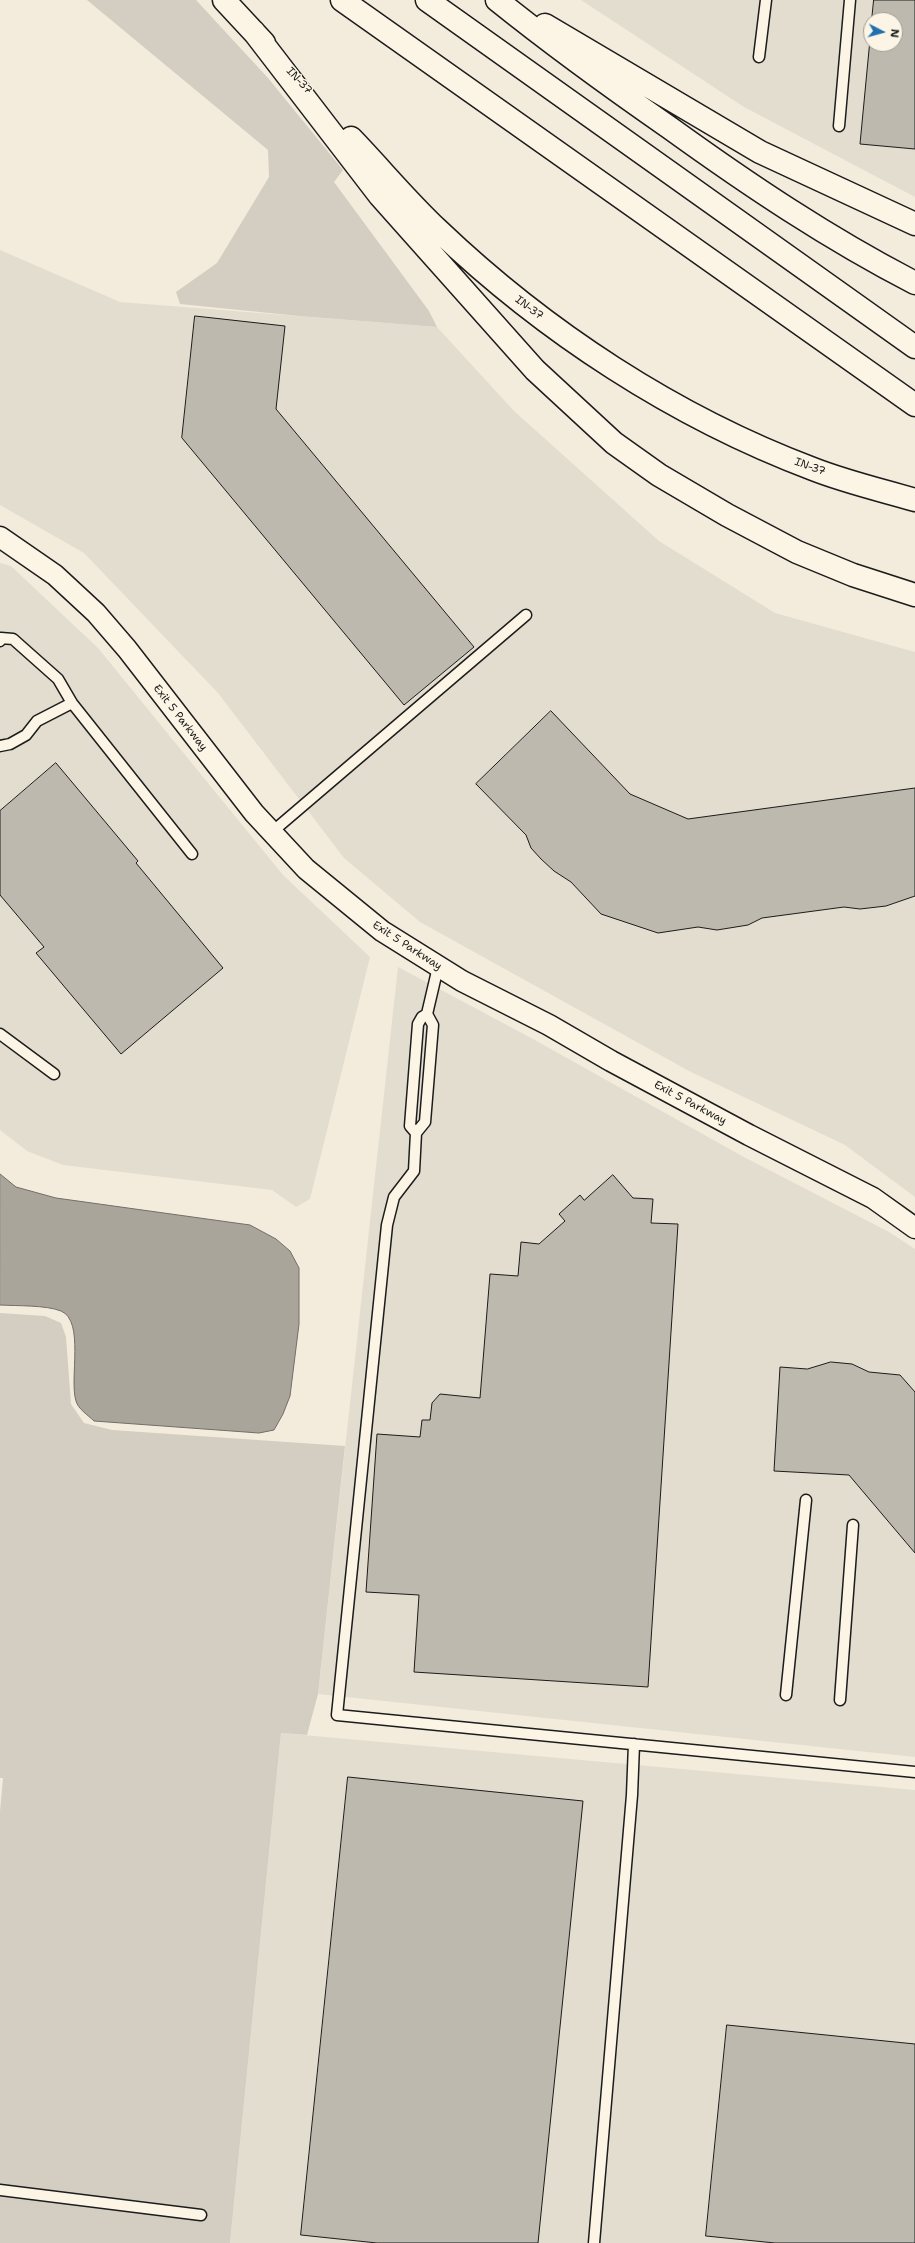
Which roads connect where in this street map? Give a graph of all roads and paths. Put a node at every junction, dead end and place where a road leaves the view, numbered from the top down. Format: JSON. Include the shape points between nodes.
{"nodes":[{"id":1,"x":224,"y":0,"type":"edge"},
{"id":2,"x":342,"y":0,"type":"edge"},
{"id":3,"x":427,"y":0,"type":"edge"},
{"id":4,"x":498,"y":0,"type":"edge"},
{"id":5,"x":766,"y":0,"type":"edge"},
{"id":6,"x":850,"y":0,"type":"edge"},
{"id":7,"x":254,"y":32,"type":"junction"},
{"id":8,"x":759,"y":57,"type":"dead end"},
{"id":9,"x":839,"y":126,"type":"dead end"},
{"id":10,"x":915,"y":224,"type":"edge"},
{"id":11,"x":915,"y":283,"type":"edge"},
{"id":12,"x":915,"y":347,"type":"edge"},
{"id":13,"x":915,"y":405,"type":"edge"},
{"id":14,"x":915,"y":500,"type":"edge"},
{"id":15,"x":0,"y":537,"type":"edge"},
{"id":16,"x":915,"y":595,"type":"edge"},
{"id":17,"x":526,"y":615,"type":"dead end"},
{"id":18,"x":0,"y":641,"type":"edge"},
{"id":19,"x":72,"y":703,"type":"junction"},
{"id":20,"x":0,"y":746,"type":"edge"},
{"id":21,"x":272,"y":832,"type":"junction"},
{"id":22,"x":192,"y":854,"type":"dead end"},
{"id":23,"x":438,"y":966,"type":"junction"},
{"id":24,"x":427,"y":1014,"type":"junction"},
{"id":25,"x":0,"y":1034,"type":"edge"},
{"id":26,"x":54,"y":1074,"type":"dead end"},
{"id":27,"x":416,"y":1133,"type":"junction"},
{"id":28,"x":915,"y":1228,"type":"edge"},
{"id":29,"x":806,"y":1500,"type":"dead end"},
{"id":30,"x":853,"y":1526,"type":"dead end"},
{"id":31,"x":786,"y":1695,"type":"dead end"},
{"id":32,"x":840,"y":1700,"type":"dead end"},
{"id":33,"x":634,"y":1744,"type":"junction"},
{"id":34,"x":915,"y":1772,"type":"edge"},
{"id":35,"x":0,"y":2190,"type":"edge"},
{"id":36,"x":201,"y":2215,"type":"dead end"},
{"id":37,"x":594,"y":2243,"type":"edge"}],
"edges":[{"from":1,"to":7,"type":"highway","name":"IN-37"},
{"from":2,"to":13,"type":"highway"},
{"from":3,"to":12,"type":"highway"},
{"from":4,"to":10,"type":"highway","via":[[573,40],[760,152]]},
{"from":4,"to":11,"type":"highway","via":[[565,54],[787,210],[839,242]]},
{"from":5,"to":8,"type":"lane"},
{"from":6,"to":9,"type":"lane"},
{"from":7,"to":14,"type":"highway","name":"IN-37","via":[[437,229],[523,304],[569,337],[626,376],[732,435],[814,470]]},
{"from":7,"to":16,"type":"highway","via":[[380,196],[535,370],[614,443],[659,475],[797,552],[853,575]]},
{"from":15,"to":21,"type":"street","name":"Exit 5 Parkway","via":[[56,575],[96,614],[127,649],[254,813]]},
{"from":17,"to":21,"type":"lane"},
{"from":18,"to":19,"type":"lane","via":[[1,638],[13,639],[58,679]]},
{"from":19,"to":20,"type":"lane","via":[[37,721],[26,735],[10,744]]},
{"from":19,"to":22,"type":"lane"},
{"from":21,"to":23,"type":"street","name":"Exit 5 Parkway","via":[[306,869],[382,931]]},
{"from":23,"to":24,"type":"lane"},
{"from":23,"to":28,"type":"street","name":"Exit 5 Parkway","via":[[749,1135],[873,1198]]},
{"from":24,"to":27,"type":"lane","via":[[433,1025],[425,1122]]},
{"from":24,"to":27,"type":"lane","via":[[418,1024],[410,1126]]},
{"from":25,"to":26,"type":"lane"},
{"from":27,"to":33,"type":"lane","via":[[414,1172],[394,1197],[387,1226],[337,1715]]},
{"from":29,"to":31,"type":"lane"},
{"from":30,"to":32,"type":"lane"},
{"from":33,"to":34,"type":"lane"},
{"from":33,"to":37,"type":"lane","via":[[632,1795]]},
{"from":35,"to":36,"type":"lane"}]}
